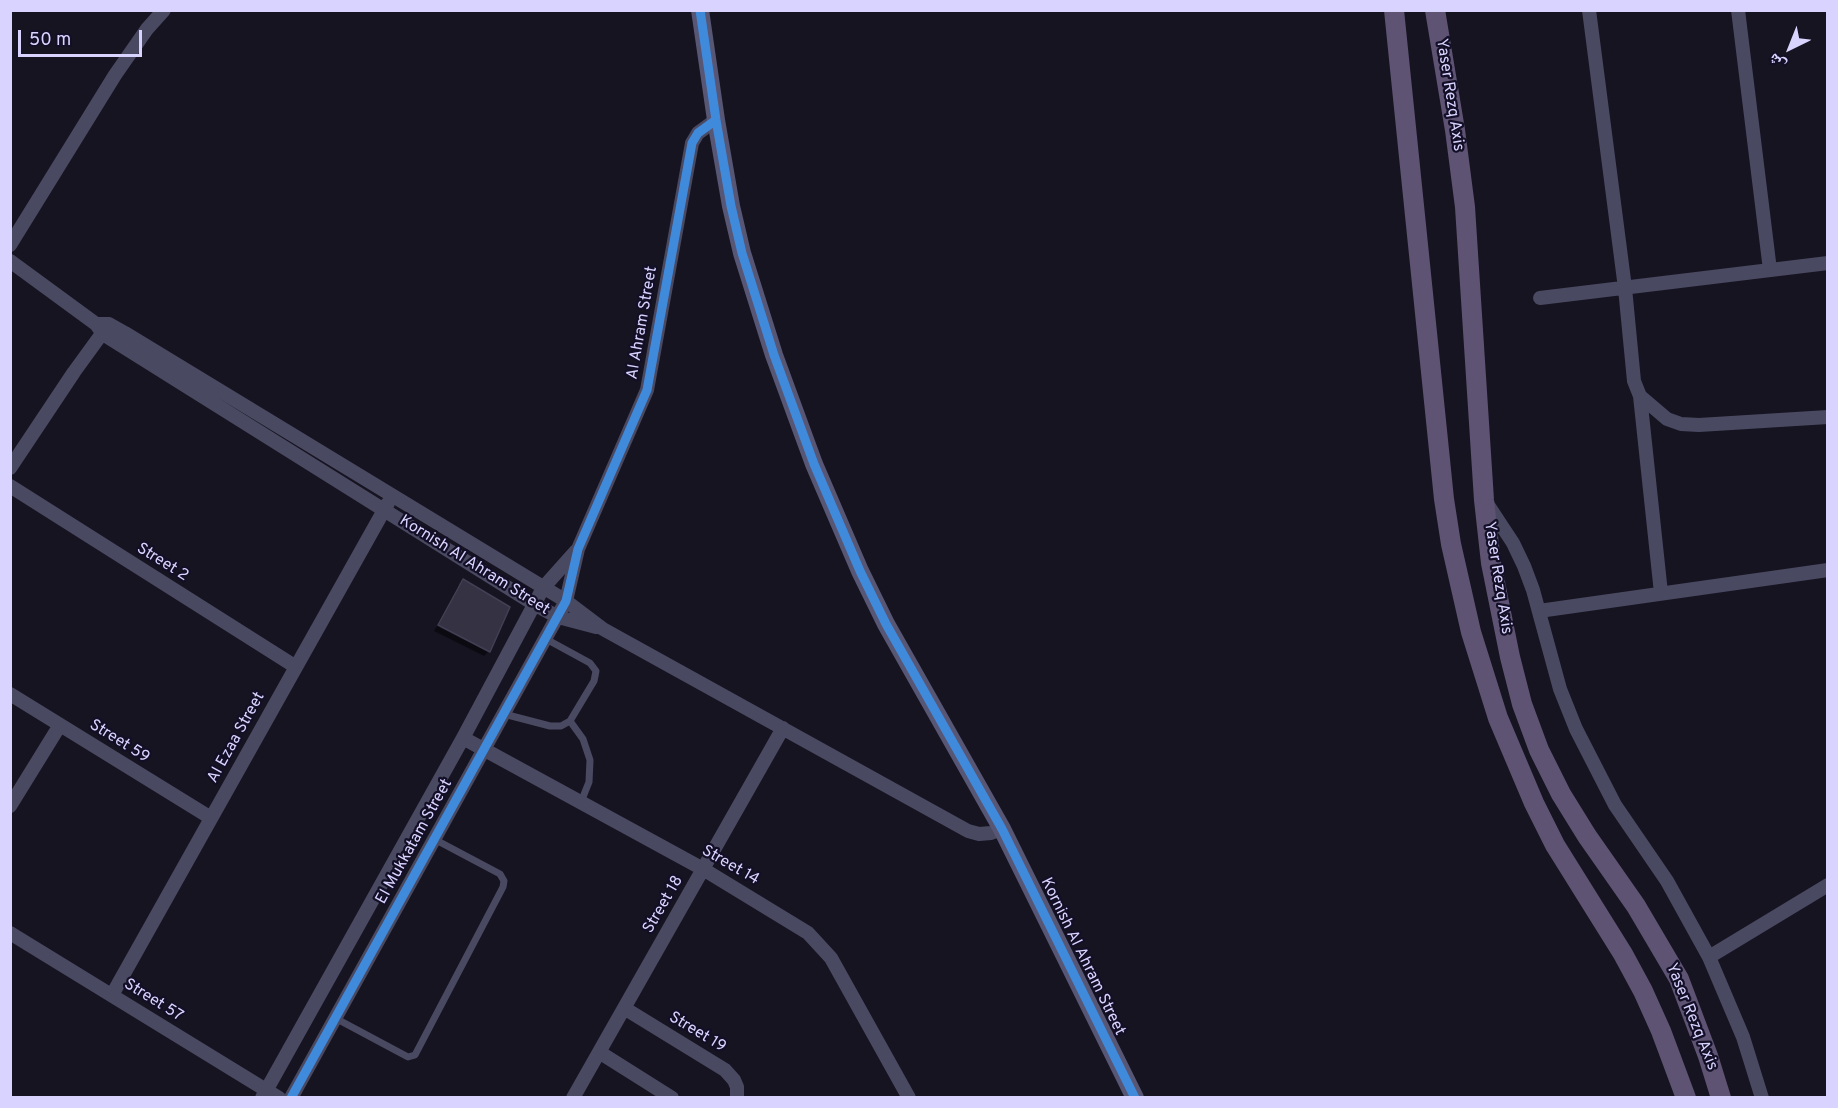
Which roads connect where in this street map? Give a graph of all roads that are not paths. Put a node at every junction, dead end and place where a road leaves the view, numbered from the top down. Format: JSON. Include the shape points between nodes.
{"nodes":[{"id":1,"x":164,"y":10,"type":"edge"},
{"id":2,"x":700,"y":10,"type":"edge"},
{"id":3,"x":1394,"y":10,"type":"edge"},
{"id":4,"x":1436,"y":10,"type":"edge"},
{"id":5,"x":1589,"y":10,"type":"edge"},
{"id":6,"x":1738,"y":10,"type":"edge"},
{"id":7,"x":716,"y":120,"type":"junction"},
{"id":8,"x":10,"y":245,"type":"edge"},
{"id":9,"x":10,"y":261,"type":"edge"},
{"id":10,"x":1827,"y":263,"type":"edge"},
{"id":11,"x":1770,"y":270,"type":"junction"},
{"id":12,"x":1625,"y":288,"type":"junction"},
{"id":13,"x":1540,"y":298,"type":"dead end"},
{"id":14,"x":102,"y":327,"type":"junction"},
{"id":15,"x":1640,"y":396,"type":"junction"},
{"id":16,"x":1827,"y":417,"type":"edge"},
{"id":17,"x":10,"y":468,"type":"edge"},
{"id":18,"x":10,"y":486,"type":"edge"},
{"id":19,"x":392,"y":496,"type":"junction"},
{"id":20,"x":1484,"y":500,"type":"junction"},
{"id":21,"x":384,"y":510,"type":"junction"},
{"id":22,"x":578,"y":549,"type":"junction"},
{"id":23,"x":1827,"y":570,"type":"edge"},
{"id":24,"x":543,"y":588,"type":"junction"},
{"id":25,"x":1661,"y":593,"type":"junction"},
{"id":26,"x":566,"y":602,"type":"junction"},
{"id":27,"x":534,"y":604,"type":"junction"},
{"id":28,"x":1539,"y":611,"type":"junction"},
{"id":29,"x":558,"y":617,"type":"junction"},
{"id":30,"x":603,"y":629,"type":"junction"},
{"id":31,"x":546,"y":639,"type":"junction"},
{"id":32,"x":296,"y":667,"type":"junction"},
{"id":33,"x":10,"y":694,"type":"edge"},
{"id":34,"x":504,"y":714,"type":"junction"},
{"id":35,"x":570,"y":721,"type":"junction"},
{"id":36,"x":60,"y":725,"type":"junction"},
{"id":37,"x":783,"y":728,"type":"junction"},
{"id":38,"x":463,"y":738,"type":"junction"},
{"id":39,"x":484,"y":749,"type":"junction"},
{"id":40,"x":581,"y":802,"type":"junction"},
{"id":41,"x":10,"y":806,"type":"edge"},
{"id":42,"x":211,"y":818,"type":"junction"},
{"id":43,"x":1002,"y":829,"type":"junction"},
{"id":44,"x":434,"y":839,"type":"junction"},
{"id":45,"x":703,"y":869,"type":"junction"},
{"id":46,"x":1827,"y":885,"type":"edge"},
{"id":47,"x":10,"y":933,"type":"edge"},
{"id":48,"x":1709,"y":957,"type":"junction"},
{"id":49,"x":112,"y":995,"type":"junction"},
{"id":50,"x":624,"y":1008,"type":"junction"},
{"id":51,"x":335,"y":1018,"type":"junction"},
{"id":52,"x":600,"y":1052,"type":"junction"},
{"id":53,"x":269,"y":1095,"type":"edge"},
{"id":54,"x":291,"y":1098,"type":"edge"},
{"id":55,"x":573,"y":1098,"type":"edge"},
{"id":56,"x":672,"y":1098,"type":"edge"},
{"id":57,"x":737,"y":1098,"type":"edge"},
{"id":58,"x":909,"y":1098,"type":"edge"},
{"id":59,"x":1136,"y":1098,"type":"edge"},
{"id":60,"x":1686,"y":1098,"type":"edge"},
{"id":61,"x":1721,"y":1098,"type":"edge"},
{"id":62,"x":1762,"y":1098,"type":"edge"}],
"edges":[{"from":1,"to":8,"type":"street","via":[[116,75]]},
{"from":2,"to":7,"type":"street","name":"Kornish Al Ahram Street"},
{"from":3,"to":60,"type":"main road","name":"Yaser Rezq Axis","via":[[1444,499],[1471,632],[1498,718],[1529,793],[1555,845],[1643,991]]},
{"from":4,"to":20,"type":"main road","name":"Yaser Rezq Axis","via":[[1465,207]]},
{"from":5,"to":12,"type":"street"},
{"from":6,"to":11,"type":"street"},
{"from":7,"to":22,"type":"street","name":"Al Ahram Street","via":[[698,134],[688,154],[646,390]]},
{"from":7,"to":43,"type":"street","name":"Kornish Al Ahram Street","via":[[742,253],[814,464],[886,624]]},
{"from":9,"to":14,"type":"street"},
{"from":10,"to":11,"type":"street"},
{"from":11,"to":12,"type":"street"},
{"from":12,"to":13,"type":"street"},
{"from":12,"to":15,"type":"street","via":[[1634,381]]},
{"from":14,"to":17,"type":"street"},
{"from":14,"to":19,"type":"street","name":"Kornish Al Ahram Street"},
{"from":14,"to":21,"type":"street","name":"Kornish Al Ahram Street"},
{"from":15,"to":16,"type":"street","via":[[1667,419],[1681,424]]},
{"from":15,"to":25,"type":"street"},
{"from":18,"to":32,"type":"street","name":"Street 2"},
{"from":19,"to":21,"type":"street","name":"Al Ezaa Street"},
{"from":19,"to":24,"type":"street","name":"Kornish Al Ahram Street"},
{"from":20,"to":28,"type":"street","via":[[1513,543]]},
{"from":20,"to":61,"type":"main road","name":"Yaser Rezq Axis","via":[[1491,563],[1510,657],[1539,750],[1561,794],[1636,906],[1679,979]]},
{"from":21,"to":27,"type":"street","name":"Kornish Al Ahram Street"},
{"from":21,"to":32,"type":"street","name":"Al Ezaa Street"},
{"from":22,"to":24,"type":"street","name":"Al Ahram Street"},
{"from":22,"to":26,"type":"street","name":"Al Ahram Street"},
{"from":23,"to":25,"type":"street"},
{"from":24,"to":26,"type":"street","name":"Kornish Al Ahram Street"},
{"from":24,"to":27,"type":"street","name":"El Mukkatam Street"},
{"from":25,"to":28,"type":"street"},
{"from":26,"to":29,"type":"street","name":"El Mukkatam Street"},
{"from":26,"to":30,"type":"street","name":"Kornish Al Ahram Street"},
{"from":27,"to":29,"type":"street","name":"Kornish Al Ahram Street"},
{"from":27,"to":38,"type":"street","name":"El Mukkatam Street"},
{"from":28,"to":48,"type":"street","via":[[1560,689],[1594,768],[1667,882]]},
{"from":29,"to":30,"type":"street","name":"Kornish Al Ahram Street"},
{"from":29,"to":31,"type":"street","name":"El Mukkatam Street"},
{"from":30,"to":37,"type":"street"},
{"from":31,"to":34,"type":"street","name":"El Mukkatam Street"},
{"from":31,"to":35,"type":"lane","via":[[591,663],[596,671]]},
{"from":32,"to":42,"type":"street","name":"Al Ezaa Street"},
{"from":33,"to":36,"type":"street","name":"Street 59"},
{"from":34,"to":35,"type":"lane","via":[[550,726]]},
{"from":34,"to":39,"type":"street","name":"El Mukkatam Street"},
{"from":35,"to":40,"type":"lane","via":[[583,739],[590,760],[589,782]]},
{"from":36,"to":41,"type":"street"},
{"from":36,"to":42,"type":"street","name":"Street 59"},
{"from":37,"to":43,"type":"street","via":[[968,831],[979,834]]},
{"from":37,"to":45,"type":"street","name":"Street 18"},
{"from":38,"to":39,"type":"street","name":"Street 14"},
{"from":38,"to":53,"type":"street","name":"El Mukkatam Street"},
{"from":39,"to":40,"type":"street","name":"Street 14"},
{"from":39,"to":44,"type":"street","name":"El Mukkatam Street"},
{"from":40,"to":45,"type":"street","name":"Street 14"},
{"from":42,"to":49,"type":"street","name":"Al Ezaa Street"},
{"from":43,"to":59,"type":"street","name":"Kornish Al Ahram Street"},
{"from":44,"to":51,"type":"street","name":"El Mukkatam Street"},
{"from":44,"to":51,"type":"lane","via":[[501,874],[504,880],[415,1055],[408,1057]]},
{"from":45,"to":50,"type":"street","name":"Street 18"},
{"from":45,"to":58,"type":"street","name":"Street 14","via":[[795,923],[821,945]]},
{"from":46,"to":48,"type":"street"},
{"from":47,"to":49,"type":"street","name":"Street 57"},
{"from":48,"to":62,"type":"street","via":[[1743,1037]]},
{"from":49,"to":53,"type":"street","name":"Street 57"},
{"from":50,"to":52,"type":"street","name":"Street 18"},
{"from":50,"to":57,"type":"street","name":"Street 19","via":[[724,1070],[734,1080]]},
{"from":51,"to":54,"type":"street","name":"El Mukkatam Street"},
{"from":52,"to":55,"type":"street","name":"Street 18"},
{"from":52,"to":56,"type":"street"}]}
